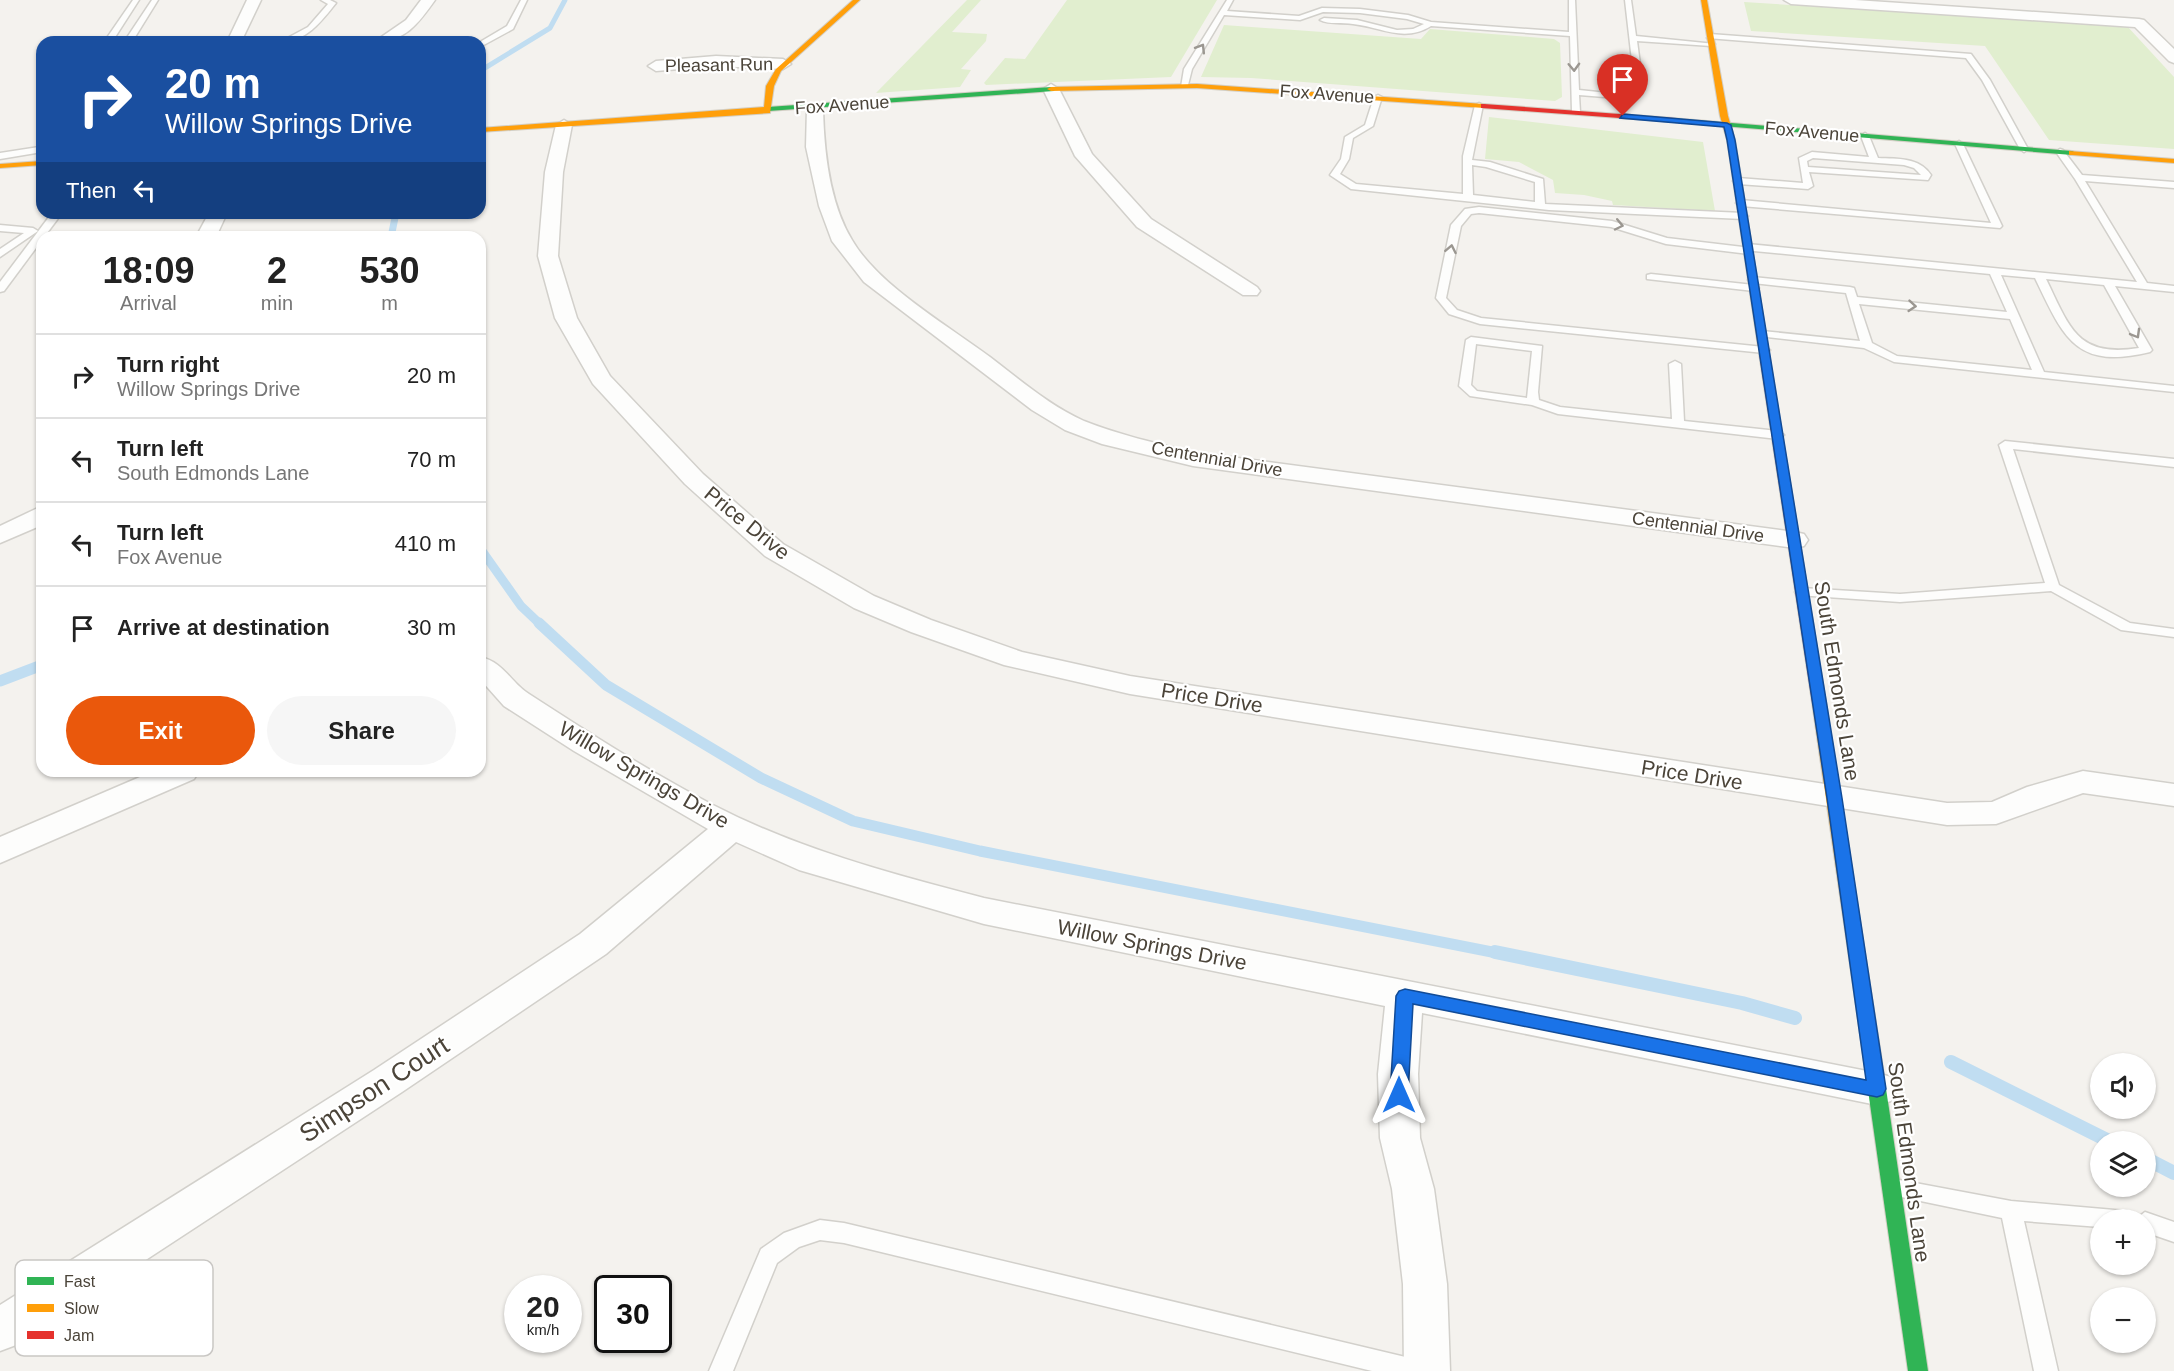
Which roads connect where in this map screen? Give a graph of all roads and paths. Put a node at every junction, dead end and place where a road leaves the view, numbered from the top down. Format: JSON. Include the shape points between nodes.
{"nodes":[{"id":1,"x":136,"y":0,"type":"edge"},
{"id":2,"x":155,"y":0,"type":"edge"},
{"id":3,"x":254,"y":0,"type":"edge"},
{"id":4,"x":324,"y":0,"type":"edge"},
{"id":5,"x":428,"y":0,"type":"edge"},
{"id":6,"x":524,"y":0,"type":"edge"},
{"id":7,"x":852,"y":0,"type":"edge"},
{"id":8,"x":856,"y":0,"type":"edge"},
{"id":9,"x":1230,"y":0,"type":"edge"},
{"id":10,"x":1572,"y":0,"type":"edge"},
{"id":11,"x":1628,"y":0,"type":"edge"},
{"id":12,"x":1704,"y":0,"type":"edge"},
{"id":13,"x":1791,"y":0,"type":"edge"},
{"id":14,"x":1223,"y":13,"type":"junction"},
{"id":15,"x":1300,"y":18,"type":"junction"},
{"id":16,"x":1430,"y":24,"type":"junction"},
{"id":17,"x":1573,"y":34,"type":"junction"},
{"id":18,"x":112,"y":36,"type":"edge"},
{"id":19,"x":132,"y":36,"type":"edge"},
{"id":20,"x":237,"y":36,"type":"edge"},
{"id":21,"x":296,"y":36,"type":"edge"},
{"id":22,"x":390,"y":36,"type":"edge"},
{"id":23,"x":1634,"y":38,"type":"junction"},
{"id":24,"x":1711,"y":40,"type":"junction"},
{"id":25,"x":486,"y":41,"type":"edge"},
{"id":26,"x":2174,"y":58,"type":"edge"},
{"id":27,"x":783,"y":64,"type":"junction"},
{"id":28,"x":656,"y":66,"type":"dead end"},
{"id":29,"x":1184,"y":86,"type":"junction"},
{"id":30,"x":1051,"y":89,"type":"junction"},
{"id":31,"x":1575,"y":92,"type":"junction"},
{"id":32,"x":1378,"y":98,"type":"junction"},
{"id":33,"x":1479,"y":105,"type":"junction"},
{"id":34,"x":814,"y":108,"type":"junction"},
{"id":35,"x":766,"y":111,"type":"junction"},
{"id":36,"x":1576,"y":112,"type":"junction"},
{"id":37,"x":564,"y":125,"type":"junction"},
{"id":38,"x":1727,"y":125,"type":"junction"},
{"id":39,"x":486,"y":130,"type":"edge"},
{"id":40,"x":1865,"y":136,"type":"junction"},
{"id":41,"x":1959,"y":144,"type":"junction"},
{"id":42,"x":2024,"y":149,"type":"junction"},
{"id":43,"x":2060,"y":152,"type":"junction"},
{"id":44,"x":36,"y":153,"type":"edge"},
{"id":45,"x":0,"y":156,"type":"edge"},
{"id":46,"x":36,"y":156,"type":"edge"},
{"id":47,"x":1875,"y":160,"type":"junction"},
{"id":48,"x":2174,"y":161,"type":"edge"},
{"id":49,"x":1467,"y":162,"type":"junction"},
{"id":50,"x":0,"y":166,"type":"edge"},
{"id":51,"x":1804,"y":170,"type":"junction"},
{"id":52,"x":2079,"y":178,"type":"junction"},
{"id":53,"x":1738,"y":181,"type":"junction"},
{"id":54,"x":2174,"y":185,"type":"edge"},
{"id":55,"x":1468,"y":197,"type":"junction"},
{"id":56,"x":1540,"y":206,"type":"junction"},
{"id":57,"x":1742,"y":209,"type":"junction"},
{"id":58,"x":0,"y":228,"type":"edge"},
{"id":59,"x":36,"y":241,"type":"edge"},
{"id":60,"x":1748,"y":249,"type":"junction"},
{"id":61,"x":0,"y":254,"type":"edge"},
{"id":62,"x":1994,"y":272,"type":"junction"},
{"id":63,"x":2039,"y":276,"type":"junction"},
{"id":64,"x":1651,"y":277,"type":"dead end"},
{"id":65,"x":2109,"y":283,"type":"junction"},
{"id":66,"x":1754,"y":284,"type":"junction"},
{"id":67,"x":2144,"y":286,"type":"junction"},
{"id":68,"x":0,"y":289,"type":"edge"},
{"id":69,"x":2174,"y":289,"type":"edge"},
{"id":70,"x":1250,"y":291,"type":"dead end"},
{"id":71,"x":1854,"y":300,"type":"junction"},
{"id":72,"x":2013,"y":316,"type":"junction"},
{"id":73,"x":1762,"y":334,"type":"junction"},
{"id":74,"x":1868,"y":345,"type":"junction"},
{"id":75,"x":1764,"y":350,"type":"junction"},
{"id":76,"x":1675,"y":364,"type":"dead end"},
{"id":77,"x":2040,"y":375,"type":"junction"},
{"id":78,"x":2174,"y":389,"type":"edge"},
{"id":79,"x":1534,"y":402,"type":"junction"},
{"id":80,"x":1678,"y":423,"type":"junction"},
{"id":81,"x":1778,"y":435,"type":"junction"},
{"id":82,"x":2174,"y":463,"type":"edge"},
{"id":83,"x":36,"y":518,"type":"edge"},
{"id":84,"x":0,"y":535,"type":"edge"},
{"id":85,"x":1795,"y":540,"type":"junction"},
{"id":86,"x":2053,"y":587,"type":"junction"},
{"id":87,"x":1802,"y":592,"type":"junction"},
{"id":88,"x":2174,"y":633,"type":"edge"},
{"id":89,"x":486,"y":668,"type":"edge"},
{"id":90,"x":169,"y":777,"type":"edge"},
{"id":91,"x":2174,"y":795,"type":"edge"},
{"id":92,"x":1834,"y":798,"type":"junction"},
{"id":93,"x":733,"y":826,"type":"junction"},
{"id":94,"x":0,"y":851,"type":"edge"},
{"id":95,"x":1405,"y":996,"type":"junction"},
{"id":96,"x":1877,"y":1089,"type":"junction"},
{"id":97,"x":1891,"y":1187,"type":"junction"},
{"id":98,"x":2011,"y":1210,"type":"junction"},
{"id":99,"x":2090,"y":1217,"type":"edge"},
{"id":100,"x":2156,"y":1226,"type":"edge"},
{"id":101,"x":2174,"y":1232,"type":"edge"},
{"id":102,"x":109,"y":1260,"type":"edge"},
{"id":103,"x":15,"y":1320,"type":"edge"},
{"id":104,"x":0,"y":1330,"type":"edge"},
{"id":105,"x":721,"y":1371,"type":"edge"},
{"id":106,"x":1418,"y":1371,"type":"edge"},
{"id":107,"x":1427,"y":1371,"type":"edge"},
{"id":108,"x":1918,"y":1371,"type":"edge"},
{"id":109,"x":2046,"y":1371,"type":"edge"}],
"edges":[{"from":1,"to":18,"type":"lane"},
{"from":2,"to":19,"type":"lane"},
{"from":3,"to":20,"type":"street"},
{"from":4,"to":21,"type":"lane","via":[[332,3],[311,29]]},
{"from":5,"to":22,"type":"street","via":[[411,23]]},
{"from":6,"to":25,"type":"lane","via":[[510,27]]},
{"from":7,"to":8,"type":"street"},
{"from":8,"to":27,"type":"street"},
{"from":9,"to":14,"type":"lane"},
{"from":10,"to":17,"type":"lane"},
{"from":11,"to":23,"type":"lane"},
{"from":12,"to":24,"type":"street","name":"South Edmonds Lane"},
{"from":13,"to":26,"type":"street","via":[[2139,22]]},
{"from":14,"to":15,"type":"lane"},
{"from":29,"to":14,"type":"lane","one_way":true,"via":[[1188,69]]},
{"from":15,"to":16,"type":"lane","via":[[1322,10],[1360,11]]},
{"from":15,"to":16,"type":"lane","via":[[1360,23],[1394,32],[1413,32]]},
{"from":16,"to":17,"type":"lane"},
{"from":17,"to":31,"type":"lane","one_way":true},
{"from":23,"to":24,"type":"lane"},
{"from":23,"to":31,"type":"lane","via":[[1637,93],[1617,96]]},
{"from":24,"to":38,"type":"street","name":"South Edmonds Lane"},
{"from":24,"to":42,"type":"lane","via":[[1968,56],[1986,80]]},
{"from":27,"to":28,"type":"street","name":"Pleasant Run","via":[[716,62]]},
{"from":27,"to":35,"type":"street","via":[[772,81]]},
{"from":29,"to":30,"type":"street","name":"Fox Avenue"},
{"from":29,"to":32,"type":"street","name":"Fox Avenue"},
{"from":30,"to":34,"type":"street","name":"Fox Avenue"},
{"from":30,"to":70,"type":"street","via":[[1084,156],[1144,223]]},
{"from":31,"to":36,"type":"lane"},
{"from":32,"to":33,"type":"street","name":"Fox Avenue"},
{"from":32,"to":55,"type":"lane","via":[[1369,126],[1349,136],[1346,159],[1335,174],[1354,187]]},
{"from":33,"to":36,"type":"street","name":"Fox Avenue"},
{"from":33,"to":49,"type":"lane"},
{"from":34,"to":35,"type":"street","name":"Fox Avenue"},
{"from":34,"to":85,"type":"street","name":"Centennial Drive","via":[[815,147],[828,206],[842,241],[871,278],[1040,405],[1073,425],[1111,439],[1193,459]]},
{"from":35,"to":37,"type":"street","name":"Fox Avenue"},
{"from":36,"to":38,"type":"street","name":"Fox Avenue"},
{"from":37,"to":39,"type":"street","name":"Fox Avenue"},
{"from":37,"to":92,"type":"street","name":"Price Drive","via":[[554,172],[548,256],[566,318],[582,349],[601,379],[694,479],[774,550],[864,602],[1014,659],[1131,685]]},
{"from":38,"to":40,"type":"street","name":"Fox Avenue"},
{"from":38,"to":53,"type":"street","name":"South Edmonds Lane"},
{"from":40,"to":41,"type":"street","name":"Fox Avenue"},
{"from":40,"to":47,"type":"lane"},
{"from":41,"to":42,"type":"street","name":"Fox Avenue"},
{"from":41,"to":57,"type":"lane","via":[[1996,226]]},
{"from":42,"to":43,"type":"street","name":"Fox Avenue"},
{"from":43,"to":48,"type":"street","name":"Fox Avenue"},
{"from":43,"to":52,"type":"lane"},
{"from":44,"to":45,"type":"lane"},
{"from":46,"to":50,"type":"street","via":[[25,164]]},
{"from":47,"to":51,"type":"lane","via":[[1812,155],[1802,160]]},
{"from":47,"to":51,"type":"lane","via":[[1917,164],[1926,175],[1918,178]]},
{"from":49,"to":55,"type":"lane"},
{"from":49,"to":56,"type":"lane","via":[[1487,164],[1540,181]]},
{"from":51,"to":53,"type":"lane","via":[[1809,186]]},
{"from":52,"to":54,"type":"lane"},
{"from":52,"to":67,"type":"lane"},
{"from":53,"to":57,"type":"street","name":"South Edmonds Lane"},
{"from":55,"to":56,"type":"lane"},
{"from":56,"to":57,"type":"lane"},
{"from":57,"to":60,"type":"street","name":"South Edmonds Lane"},
{"from":58,"to":61,"type":"lane","via":[[33,231]]},
{"from":59,"to":68,"type":"lane"},
{"from":60,"to":62,"type":"lane"},
{"from":60,"to":66,"type":"street","name":"South Edmonds Lane"},
{"from":75,"to":60,"type":"lane","one_way":true,"via":[[1480,321],[1453,312],[1441,298],[1456,225],[1468,212],[1479,210],[1612,224],[1666,241]]},
{"from":62,"to":63,"type":"lane"},
{"from":62,"to":72,"type":"lane"},
{"from":63,"to":65,"type":"lane"},
{"from":65,"to":63,"type":"lane","one_way":true,"via":[[2146,350],[2131,354],[2081,348],[2070,338]]},
{"from":64,"to":66,"type":"lane"},
{"from":65,"to":67,"type":"lane"},
{"from":66,"to":71,"type":"lane","via":[[1850,290]]},
{"from":66,"to":73,"type":"street","name":"South Edmonds Lane"},
{"from":67,"to":69,"type":"lane"},
{"from":71,"to":72,"type":"lane","one_way":true},
{"from":71,"to":74,"type":"lane"},
{"from":72,"to":77,"type":"lane"},
{"from":73,"to":74,"type":"lane"},
{"from":73,"to":75,"type":"street","name":"South Edmonds Lane"},
{"from":74,"to":77,"type":"lane","via":[[1894,359]]},
{"from":75,"to":81,"type":"street","name":"South Edmonds Lane"},
{"from":76,"to":80,"type":"lane"},
{"from":77,"to":78,"type":"lane"},
{"from":79,"to":79,"type":"lane","via":[[1538,348],[1471,340],[1467,391]]},
{"from":79,"to":80,"type":"lane","via":[[1558,410]]},
{"from":80,"to":81,"type":"lane"},
{"from":81,"to":85,"type":"street","name":"South Edmonds Lane"},
{"from":82,"to":86,"type":"lane","via":[[2005,445]]},
{"from":83,"to":84,"type":"street"},
{"from":85,"to":87,"type":"street","name":"South Edmonds Lane"},
{"from":86,"to":87,"type":"lane","via":[[1900,598]]},
{"from":86,"to":88,"type":"lane","via":[[2126,627]]},
{"from":87,"to":92,"type":"street","name":"South Edmonds Lane"},
{"from":89,"to":93,"type":"street","name":"Willow Springs Drive","via":[[515,699],[585,744],[702,813]]},
{"from":90,"to":94,"type":"street"},
{"from":91,"to":92,"type":"street","name":"Price Drive","via":[[2083,782],[1996,813],[1947,814]]},
{"from":92,"to":96,"type":"street","name":"South Edmonds Lane"},
{"from":93,"to":95,"type":"street","name":"Willow Springs Drive","via":[[811,861],[984,911]]},
{"from":93,"to":102,"type":"street","name":"Simpson Court","via":[[593,944]]},
{"from":95,"to":96,"type":"street","name":"Willow Springs Drive"},
{"from":95,"to":107,"type":"street","via":[[1398,1074],[1400,1138],[1413,1189],[1423,1272]]},
{"from":96,"to":97,"type":"street","name":"South Edmonds Lane"},
{"from":97,"to":98,"type":"lane"},
{"from":97,"to":108,"type":"street","name":"South Edmonds Lane"},
{"from":98,"to":99,"type":"lane"},
{"from":98,"to":109,"type":"lane"},
{"from":100,"to":101,"type":"lane"},
{"from":103,"to":104,"type":"street","name":"Simpson Court"},
{"from":105,"to":106,"type":"lane","via":[[769,1256],[792,1240],[820,1230]]}]}
